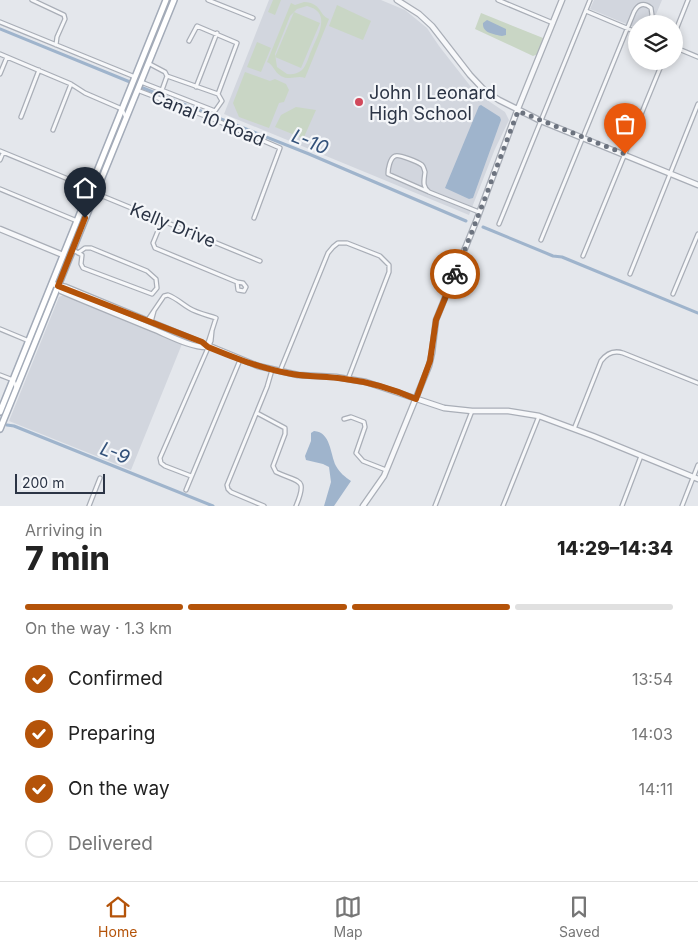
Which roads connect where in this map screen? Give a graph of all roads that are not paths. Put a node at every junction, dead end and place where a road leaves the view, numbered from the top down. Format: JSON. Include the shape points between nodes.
{"nodes":[{"id":1,"x":32,"y":0,"type":"edge"},
{"id":2,"x":166,"y":0,"type":"edge"},
{"id":3,"x":208,"y":0,"type":"edge"},
{"id":4,"x":397,"y":0,"type":"edge"},
{"id":5,"x":498,"y":0,"type":"edge"},
{"id":6,"x":562,"y":0,"type":"edge"},
{"id":7,"x":590,"y":0,"type":"edge"},
{"id":8,"x":688,"y":0,"type":"edge"},
{"id":9,"x":173,"y":1,"type":"edge"},
{"id":10,"x":586,"y":11,"type":"junction"},
{"id":11,"x":633,"y":15,"type":"edge"},
{"id":12,"x":652,"y":15,"type":"edge"},
{"id":13,"x":682,"y":15,"type":"edge"},
{"id":14,"x":253,"y":18,"type":"dead end"},
{"id":15,"x":0,"y":22,"type":"edge"},
{"id":16,"x":553,"y":23,"type":"junction"},
{"id":17,"x":628,"y":28,"type":"joint"},
{"id":18,"x":216,"y":33,"type":"junction"},
{"id":19,"x":189,"y":41,"type":"dead end"},
{"id":20,"x":56,"y":45,"type":"junction"},
{"id":21,"x":683,"y":50,"type":"edge"},
{"id":22,"x":0,"y":54,"type":"edge"},
{"id":23,"x":698,"y":56,"type":"edge"},
{"id":24,"x":7,"y":57,"type":"junction"},
{"id":25,"x":148,"y":63,"type":"junction"},
{"id":26,"x":140,"y":64,"type":"junction"},
{"id":27,"x":39,"y":70,"type":"junction"},
{"id":28,"x":659,"y":70,"type":"edge"},
{"id":29,"x":0,"y":74,"type":"edge"},
{"id":30,"x":167,"y":76,"type":"junction"},
{"id":31,"x":135,"y":77,"type":"junction"},
{"id":32,"x":140,"y":82,"type":"junction"},
{"id":33,"x":72,"y":84,"type":"junction"},
{"id":34,"x":196,"y":87,"type":"junction"},
{"id":35,"x":137,"y":90,"type":"junction"},
{"id":36,"x":162,"y":90,"type":"junction"},
{"id":37,"x":218,"y":94,"type":"junction"},
{"id":38,"x":132,"y":104,"type":"junction"},
{"id":39,"x":698,"y":104,"type":"edge"},
{"id":40,"x":122,"y":109,"type":"junction"},
{"id":41,"x":518,"y":111,"type":"junction"},
{"id":42,"x":20,"y":117,"type":"dead end"},
{"id":43,"x":126,"y":119,"type":"junction"},
{"id":44,"x":541,"y":121,"type":"junction"},
{"id":45,"x":53,"y":130,"type":"dead end"},
{"id":46,"x":583,"y":138,"type":"junction"},
{"id":47,"x":1,"y":152,"type":"edge"},
{"id":48,"x":625,"y":154,"type":"junction"},
{"id":49,"x":0,"y":160,"type":"edge"},
{"id":50,"x":670,"y":173,"type":"junction"},
{"id":51,"x":698,"y":185,"type":"edge"},
{"id":52,"x":93,"y":187,"type":"junction"},
{"id":53,"x":0,"y":190,"type":"edge"},
{"id":54,"x":429,"y":192,"type":"junction"},
{"id":55,"x":86,"y":198,"type":"junction"},
{"id":56,"x":90,"y":206,"type":"junction"},
{"id":57,"x":480,"y":212,"type":"junction"},
{"id":58,"x":254,"y":218,"type":"dead end"},
{"id":59,"x":77,"y":221,"type":"junction"},
{"id":60,"x":162,"y":221,"type":"junction"},
{"id":61,"x":499,"y":224,"type":"dead end"},
{"id":62,"x":0,"y":229,"type":"edge"},
{"id":63,"x":698,"y":234,"type":"edge"},
{"id":64,"x":541,"y":240,"type":"dead end"},
{"id":65,"x":72,"y":250,"type":"junction"},
{"id":66,"x":78,"y":253,"type":"junction"},
{"id":67,"x":63,"y":255,"type":"junction"},
{"id":68,"x":584,"y":256,"type":"dead end"},
{"id":69,"x":260,"y":262,"type":"dead end"},
{"id":70,"x":630,"y":274,"type":"dead end"},
{"id":71,"x":237,"y":282,"type":"dead end"},
{"id":72,"x":52,"y":284,"type":"junction"},
{"id":73,"x":58,"y":286,"type":"junction"},
{"id":74,"x":673,"y":294,"type":"dead end"},
{"id":75,"x":149,"y":321,"type":"junction"},
{"id":76,"x":0,"y":329,"type":"edge"},
{"id":77,"x":29,"y":341,"type":"junction"},
{"id":78,"x":208,"y":347,"type":"junction"},
{"id":79,"x":240,"y":360,"type":"junction"},
{"id":80,"x":272,"y":370,"type":"junction"},
{"id":81,"x":16,"y":372,"type":"junction"},
{"id":82,"x":280,"y":372,"type":"junction"},
{"id":83,"x":0,"y":375,"type":"edge"},
{"id":84,"x":348,"y":379,"type":"junction"},
{"id":85,"x":13,"y":380,"type":"junction"},
{"id":86,"x":20,"y":381,"type":"junction"},
{"id":87,"x":698,"y":383,"type":"edge"},
{"id":88,"x":15,"y":392,"type":"junction"},
{"id":89,"x":416,"y":399,"type":"junction"},
{"id":90,"x":472,"y":411,"type":"junction"},
{"id":91,"x":0,"y":412,"type":"edge"},
{"id":92,"x":257,"y":413,"type":"junction"},
{"id":93,"x":539,"y":416,"type":"junction"},
{"id":94,"x":344,"y":419,"type":"dead end"},
{"id":95,"x":0,"y":429,"type":"edge"},
{"id":96,"x":574,"y":429,"type":"junction"},
{"id":97,"x":641,"y":456,"type":"junction"},
{"id":98,"x":698,"y":465,"type":"edge"},
{"id":99,"x":387,"y":470,"type":"junction"},
{"id":100,"x":191,"y":476,"type":"junction"},
{"id":101,"x":100,"y":478,"type":"dead end"},
{"id":102,"x":696,"y":478,"type":"edge"},
{"id":103,"x":186,"y":490,"type":"dead end"},
{"id":104,"x":89,"y":506,"type":"edge"},
{"id":105,"x":264,"y":506,"type":"edge"},
{"id":106,"x":296,"y":506,"type":"edge"},
{"id":107,"x":363,"y":506,"type":"edge"},
{"id":108,"x":435,"y":506,"type":"edge"},
{"id":109,"x":503,"y":506,"type":"edge"},
{"id":110,"x":622,"y":506,"type":"edge"},
{"id":111,"x":682,"y":506,"type":"edge"}],
"edges":[{"from":1,"to":20,"type":"street","via":[[64,15]]},
{"from":2,"to":26,"type":"main road"},
{"from":3,"to":14,"type":"street"},
{"from":4,"to":41,"type":"street","via":[[432,26],[483,89]]},
{"from":5,"to":16,"type":"street"},
{"from":6,"to":16,"type":"street"},
{"from":7,"to":10,"type":"street"},
{"from":8,"to":13,"type":"street"},
{"from":9,"to":25,"type":"main road"},
{"from":10,"to":17,"type":"street"},
{"from":10,"to":44,"type":"street"},
{"from":11,"to":12,"type":"street","via":[[641,4],[651,8]]},
{"from":15,"to":20,"type":"street"},
{"from":16,"to":41,"type":"street"},
{"from":17,"to":46,"type":"street"},
{"from":18,"to":19,"type":"street","via":[[198,26]]},
{"from":18,"to":34,"type":"street"},
{"from":18,"to":37,"type":"street","via":[[237,43]]},
{"from":20,"to":31,"type":"street"},
{"from":21,"to":23,"type":"street"},
{"from":22,"to":24,"type":"street"},
{"from":24,"to":27,"type":"street"},
{"from":24,"to":29,"type":"street"},
{"from":25,"to":30,"type":"street"},
{"from":25,"to":32,"type":"main road"},
{"from":26,"to":31,"type":"main road"},
{"from":26,"to":38,"type":"main road","via":[[142,71],[131,98]]},
{"from":27,"to":33,"type":"street"},
{"from":27,"to":42,"type":"street"},
{"from":28,"to":48,"type":"street"},
{"from":30,"to":34,"type":"street"},
{"from":30,"to":36,"type":"street"},
{"from":31,"to":40,"type":"main road"},
{"from":32,"to":35,"type":"main road"},
{"from":32,"to":36,"type":"street"},
{"from":33,"to":40,"type":"street"},
{"from":33,"to":45,"type":"street"},
{"from":34,"to":37,"type":"street"},
{"from":35,"to":38,"type":"main road"},
{"from":35,"to":58,"type":"street","name":"Canal 10 Road","via":[[279,146],[281,150]]},
{"from":36,"to":37,"type":"street","via":[[215,111],[222,101]]},
{"from":38,"to":43,"type":"main road"},
{"from":39,"to":50,"type":"street"},
{"from":40,"to":43,"type":"street"},
{"from":40,"to":52,"type":"main road"},
{"from":41,"to":44,"type":"street"},
{"from":41,"to":57,"type":"street"},
{"from":43,"to":52,"type":"main road"},
{"from":44,"to":46,"type":"street"},
{"from":44,"to":61,"type":"street"},
{"from":46,"to":48,"type":"street"},
{"from":46,"to":64,"type":"street"},
{"from":47,"to":49,"type":"street"},
{"from":47,"to":52,"type":"street","name":"Kelly Drive"},
{"from":48,"to":50,"type":"street"},
{"from":48,"to":68,"type":"street"},
{"from":50,"to":51,"type":"street"},
{"from":50,"to":70,"type":"street"},
{"from":52,"to":55,"type":"main road"},
{"from":52,"to":56,"type":"main road"},
{"from":52,"to":60,"type":"street","name":"Kelly Drive","via":[[100,195]]},
{"from":53,"to":59,"type":"street"},
{"from":54,"to":54,"type":"street","via":[[424,188],[426,172],[421,164],[400,155],[392,159],[388,174]]},
{"from":54,"to":57,"type":"street"},
{"from":55,"to":56,"type":"main road"},
{"from":55,"to":59,"type":"main road"},
{"from":56,"to":65,"type":"main road"},
{"from":57,"to":89,"type":"street","via":[[436,320],[430,361]]},
{"from":59,"to":67,"type":"main road"},
{"from":60,"to":69,"type":"street","name":"Kelly Drive"},
{"from":60,"to":71,"type":"street","via":[[155,248]]},
{"from":62,"to":67,"type":"street"},
{"from":63,"to":74,"type":"street"},
{"from":65,"to":66,"type":"street"},
{"from":65,"to":73,"type":"main road"},
{"from":66,"to":66,"type":"street","via":[[82,256],[82,268],[152,294],[155,292],[158,284],[147,271],[91,248]]},
{"from":67,"to":72,"type":"main road"},
{"from":72,"to":73,"type":"street"},
{"from":72,"to":77,"type":"main road"},
{"from":73,"to":75,"type":"street"},
{"from":73,"to":78,"type":"street","via":[[61,291],[107,311],[185,342]]},
{"from":73,"to":86,"type":"main road"},
{"from":75,"to":78,"type":"street"},
{"from":75,"to":78,"type":"street","via":[[164,296],[168,295],[201,314],[216,318]]},
{"from":76,"to":77,"type":"street"},
{"from":77,"to":81,"type":"main road"},
{"from":78,"to":79,"type":"street"},
{"from":78,"to":100,"type":"street","via":[[160,458],[165,466]]},
{"from":79,"to":80,"type":"street"},
{"from":79,"to":100,"type":"street"},
{"from":80,"to":82,"type":"street"},
{"from":80,"to":92,"type":"street"},
{"from":81,"to":85,"type":"main road"},
{"from":81,"to":86,"type":"main road"},
{"from":82,"to":84,"type":"street"},
{"from":82,"to":84,"type":"street","via":[[328,253],[338,243],[347,243],[382,258],[389,265]]},
{"from":83,"to":85,"type":"street"},
{"from":84,"to":89,"type":"street","via":[[378,385]]},
{"from":85,"to":88,"type":"street"},
{"from":85,"to":91,"type":"main road"},
{"from":86,"to":88,"type":"main road"},
{"from":87,"to":96,"type":"street","via":[[619,352],[607,355],[601,361]]},
{"from":88,"to":95,"type":"main road"},
{"from":89,"to":90,"type":"street","via":[[444,408]]},
{"from":89,"to":99,"type":"street"},
{"from":90,"to":93,"type":"street","via":[[508,411]]},
{"from":90,"to":108,"type":"street"},
{"from":92,"to":105,"type":"street","via":[[227,483],[231,492]]},
{"from":92,"to":106,"type":"street","via":[[285,428],[273,466],[276,472],[302,485]]},
{"from":93,"to":96,"type":"street"},
{"from":93,"to":109,"type":"street"},
{"from":94,"to":99,"type":"street","via":[[351,417],[364,422],[356,454],[363,461]]},
{"from":96,"to":97,"type":"street"},
{"from":97,"to":102,"type":"street"},
{"from":97,"to":110,"type":"street"},
{"from":98,"to":102,"type":"street"},
{"from":99,"to":107,"type":"street"},
{"from":100,"to":103,"type":"street"},
{"from":101,"to":104,"type":"street"},
{"from":102,"to":111,"type":"street"}]}
